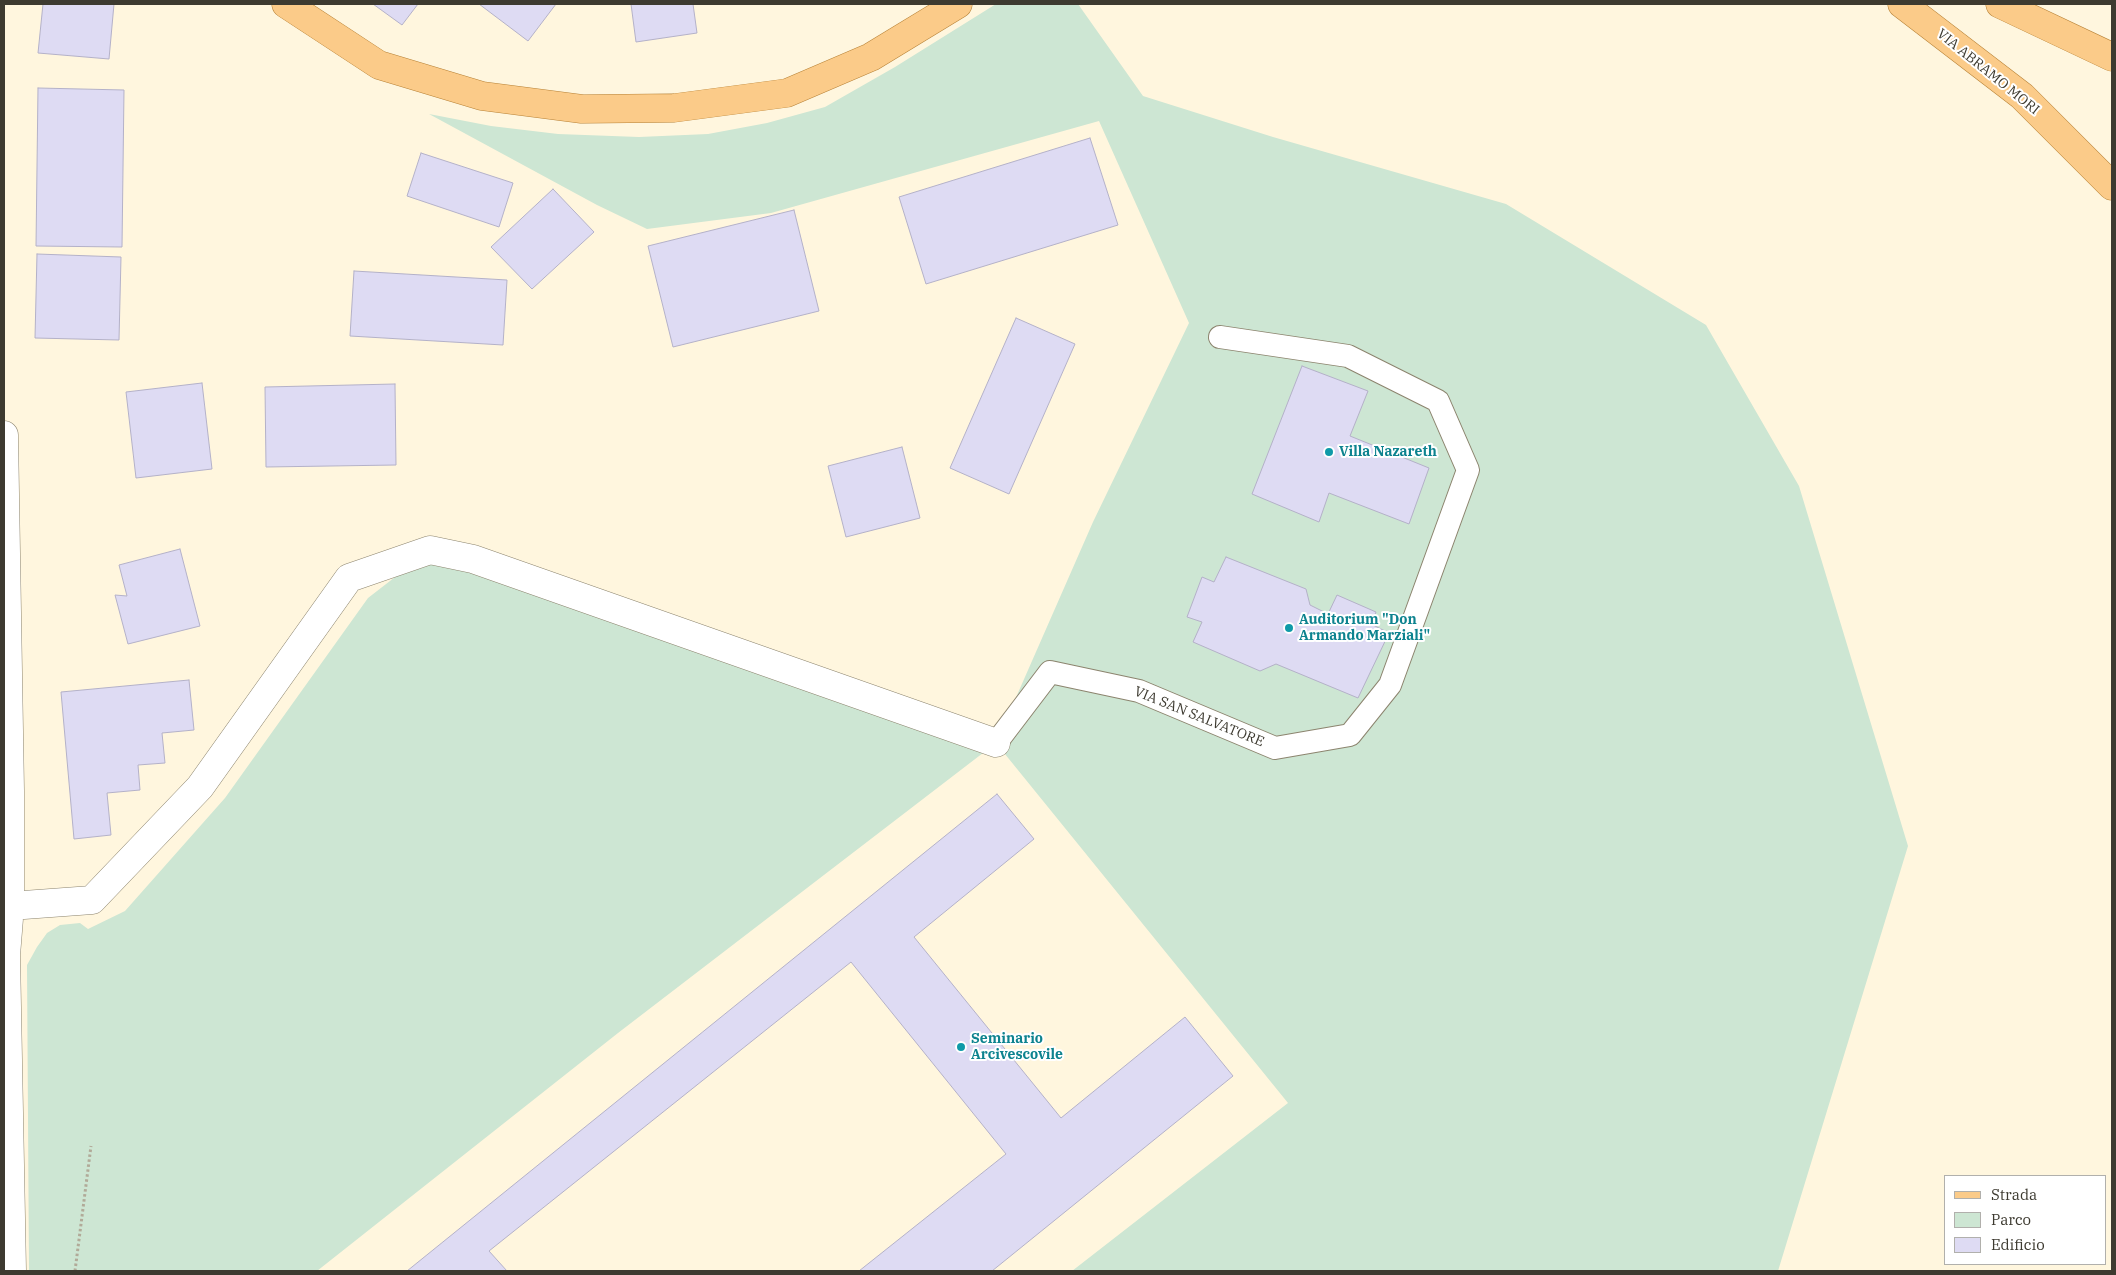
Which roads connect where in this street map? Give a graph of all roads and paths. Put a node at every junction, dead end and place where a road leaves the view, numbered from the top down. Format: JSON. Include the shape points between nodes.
{"nodes":[{"id":1,"x":286,"y":4,"type":"edge"},
{"id":2,"x":958,"y":4,"type":"edge"},
{"id":3,"x":1902,"y":4,"type":"edge"},
{"id":4,"x":2000,"y":4,"type":"edge"},
{"id":5,"x":2112,"y":57,"type":"edge"},
{"id":6,"x":2112,"y":186,"type":"edge"},
{"id":7,"x":1220,"y":337,"type":"dead end"},
{"id":8,"x":4,"y":435,"type":"edge"},
{"id":9,"x":996,"y":743,"type":"joint"},
{"id":10,"x":7,"y":791,"type":"edge"},
{"id":11,"x":7,"y":908,"type":"edge"},
{"id":12,"x":92,"y":1146,"type":"dead end"},
{"id":13,"x":7,"y":1160,"type":"edge"},
{"id":14,"x":12,"y":1271,"type":"edge"},
{"id":15,"x":75,"y":1271,"type":"edge"}],
"edges":[{"from":1,"to":2,"type":"main road","via":[[379,65],[482,96],[582,109],[674,108],[787,93],[871,57]]},
{"from":3,"to":6,"type":"main road","name":"VIA ABRAMO MORI","via":[[2022,96]]},
{"from":4,"to":5,"type":"main road"},
{"from":7,"to":9,"type":"lane","name":"VIA SAN SALVATORE","via":[[1348,356],[1438,401],[1468,470],[1390,685],[1350,734],[1274,748],[1139,691],[1050,672]]},
{"from":8,"to":10,"type":"street"},
{"from":9,"to":11,"type":"street","via":[[473,559],[430,550],[349,578],[200,787],[92,900]]},
{"from":10,"to":11,"type":"street"},
{"from":11,"to":13,"type":"street"},
{"from":12,"to":15,"type":"path"},
{"from":13,"to":14,"type":"street"}]}
